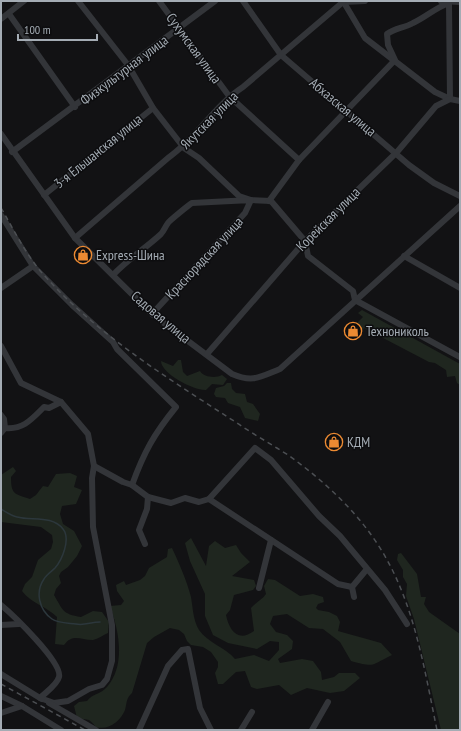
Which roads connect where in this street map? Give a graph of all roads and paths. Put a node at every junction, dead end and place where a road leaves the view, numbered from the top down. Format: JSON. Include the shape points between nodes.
{"nodes":[{"id":1,"x":24,"y":1,"type":"edge"},
{"id":2,"x":78,"y":1,"type":"edge"},
{"id":3,"x":159,"y":1,"type":"edge"},
{"id":4,"x":215,"y":1,"type":"edge"},
{"id":5,"x":243,"y":1,"type":"edge"},
{"id":6,"x":343,"y":1,"type":"edge"},
{"id":7,"x":365,"y":1,"type":"edge"},
{"id":8,"x":441,"y":1,"type":"edge"},
{"id":9,"x":448,"y":2,"type":"junction"},
{"id":10,"x":460,"y":2,"type":"edge"},
{"id":11,"x":9,"y":14,"type":"junction"},
{"id":12,"x":1,"y":19,"type":"edge"},
{"id":13,"x":179,"y":28,"type":"junction"},
{"id":14,"x":281,"y":55,"type":"junction"},
{"id":15,"x":395,"y":60,"type":"junction"},
{"id":16,"x":128,"y":65,"type":"junction"},
{"id":17,"x":229,"y":96,"type":"junction"},
{"id":18,"x":450,"y":99,"type":"junction"},
{"id":19,"x":460,"y":101,"type":"edge"},
{"id":20,"x":75,"y":107,"type":"junction"},
{"id":21,"x":153,"y":108,"type":"junction"},
{"id":22,"x":347,"y":111,"type":"junction"},
{"id":23,"x":1,"y":134,"type":"edge"},
{"id":24,"x":184,"y":148,"type":"junction"},
{"id":25,"x":12,"y":152,"type":"junction"},
{"id":26,"x":396,"y":152,"type":"junction"},
{"id":27,"x":299,"y":160,"type":"junction"},
{"id":28,"x":44,"y":195,"type":"junction"},
{"id":29,"x":460,"y":196,"type":"edge"},
{"id":30,"x":251,"y":200,"type":"junction"},
{"id":31,"x":269,"y":201,"type":"junction"},
{"id":32,"x":460,"y":206,"type":"edge"},
{"id":33,"x":1,"y":215,"type":"edge"},
{"id":34,"x":75,"y":238,"type":"junction"},
{"id":35,"x":305,"y":240,"type":"junction"},
{"id":36,"x":404,"y":256,"type":"junction"},
{"id":37,"x":33,"y":266,"type":"junction"},
{"id":38,"x":113,"y":275,"type":"junction"},
{"id":39,"x":1,"y":288,"type":"edge"},
{"id":40,"x":460,"y":288,"type":"edge"},
{"id":41,"x":355,"y":300,"type":"junction"},
{"id":42,"x":152,"y":314,"type":"junction"},
{"id":43,"x":1,"y":346,"type":"edge"},
{"id":44,"x":207,"y":354,"type":"junction"},
{"id":45,"x":460,"y":357,"type":"edge"},
{"id":46,"x":61,"y":402,"type":"junction"},
{"id":47,"x":1,"y":415,"type":"edge"},
{"id":48,"x":3,"y":430,"type":"edge"},
{"id":49,"x":94,"y":466,"type":"junction"},
{"id":50,"x":132,"y":485,"type":"junction"},
{"id":51,"x":148,"y":497,"type":"junction"},
{"id":52,"x":209,"y":499,"type":"junction"},
{"id":53,"x":270,"y":540,"type":"junction"},
{"id":54,"x":146,"y":544,"type":"dead end"},
{"id":55,"x":367,"y":569,"type":"junction"},
{"id":56,"x":352,"y":587,"type":"junction"},
{"id":57,"x":259,"y":588,"type":"dead end"},
{"id":58,"x":354,"y":597,"type":"dead end"},
{"id":59,"x":1,"y":605,"type":"edge"},
{"id":60,"x":19,"y":624,"type":"junction"},
{"id":61,"x":407,"y":624,"type":"dead end"},
{"id":62,"x":1,"y":625,"type":"edge"},
{"id":63,"x":1,"y":674,"type":"edge"},
{"id":64,"x":1,"y":696,"type":"edge"},
{"id":65,"x":40,"y":698,"type":"junction"},
{"id":66,"x":328,"y":702,"type":"dead end"},
{"id":67,"x":22,"y":706,"type":"junction"},
{"id":68,"x":252,"y":712,"type":"dead end"},
{"id":69,"x":1,"y":713,"type":"edge"},
{"id":70,"x":62,"y":730,"type":"edge"},
{"id":71,"x":96,"y":730,"type":"edge"},
{"id":72,"x":139,"y":730,"type":"edge"},
{"id":73,"x":211,"y":730,"type":"edge"},
{"id":74,"x":241,"y":730,"type":"edge"},
{"id":75,"x":312,"y":730,"type":"edge"}],
"edges":[{"from":1,"to":11,"type":"street"},
{"from":2,"to":16,"type":"street"},
{"from":3,"to":13,"type":"street","name":"Сухумская улица"},
{"from":4,"to":13,"type":"street","name":"Физкультурная улица"},
{"from":5,"to":14,"type":"street","name":"Абхазская улица"},
{"from":6,"to":7,"type":"street"},
{"from":6,"to":14,"type":"street","name":"Якутская улица"},
{"from":6,"to":15,"type":"street","via":[[365,38]]},
{"from":8,"to":9,"type":"street"},
{"from":9,"to":10,"type":"street"},
{"from":9,"to":15,"type":"street","via":[[414,23],[387,34]]},
{"from":9,"to":18,"type":"street"},
{"from":11,"to":12,"type":"street"},
{"from":11,"to":20,"type":"street"},
{"from":13,"to":16,"type":"street","name":"Физкультурная улица"},
{"from":13,"to":17,"type":"street","name":"Сухумская улица"},
{"from":14,"to":17,"type":"street","name":"Якутская улица"},
{"from":14,"to":22,"type":"street","name":"Абхазская улица"},
{"from":15,"to":18,"type":"street","via":[[435,92]]},
{"from":15,"to":22,"type":"street"},
{"from":16,"to":20,"type":"street","name":"Физкультурная улица"},
{"from":16,"to":21,"type":"street"},
{"from":17,"to":24,"type":"street","name":"Якутская улица"},
{"from":17,"to":27,"type":"street","name":"Сухумская улица"},
{"from":18,"to":19,"type":"street"},
{"from":18,"to":26,"type":"street","name":"Корейская улица","via":[[436,106]]},
{"from":20,"to":25,"type":"street","name":"Физкультурная улица"},
{"from":21,"to":24,"type":"street"},
{"from":21,"to":28,"type":"street","name":"3-я Ельшанская улица"},
{"from":22,"to":26,"type":"street","name":"Абхазская улица"},
{"from":22,"to":27,"type":"street"},
{"from":23,"to":25,"type":"street","name":"Садовая улица"},
{"from":24,"to":30,"type":"street","via":[[239,196]]},
{"from":24,"to":34,"type":"street","name":"Якутская улица","via":[[168,158]]},
{"from":25,"to":28,"type":"street","name":"Садовая улица"},
{"from":26,"to":29,"type":"street","name":"Абхазская улица","via":[[434,183]]},
{"from":26,"to":35,"type":"street","name":"Корейская улица"},
{"from":27,"to":31,"type":"street"},
{"from":28,"to":34,"type":"street","name":"Садовая улица"},
{"from":30,"to":31,"type":"street"},
{"from":30,"to":38,"type":"street","via":[[187,205],[182,213],[168,223],[162,233],[127,260]]},
{"from":30,"to":42,"type":"street","name":"Краснорядская улица","via":[[245,213]]},
{"from":31,"to":35,"type":"street"},
{"from":32,"to":36,"type":"street","name":"Садовая улица"},
{"from":33,"to":37,"type":"street"},
{"from":34,"to":38,"type":"street","name":"Садовая улица"},
{"from":35,"to":41,"type":"street","via":[[308,256],[353,291]]},
{"from":35,"to":44,"type":"street","name":"Корейская улица"},
{"from":36,"to":40,"type":"street"},
{"from":36,"to":41,"type":"street","name":"Садовая улица"},
{"from":37,"to":39,"type":"street"},
{"from":37,"to":50,"type":"street","via":[[113,342],[176,407],[155,433],[142,456]]},
{"from":38,"to":42,"type":"street","name":"Садовая улица"},
{"from":41,"to":44,"type":"street","name":"Садовая улица","via":[[280,369],[259,377],[246,380],[232,374]]},
{"from":41,"to":45,"type":"street"},
{"from":42,"to":44,"type":"street","name":"Садовая улица"},
{"from":43,"to":46,"type":"street","via":[[21,384]]},
{"from":46,"to":48,"type":"street","via":[[49,408],[44,407],[28,423],[14,429]]},
{"from":46,"to":49,"type":"street","via":[[88,434]]},
{"from":47,"to":48,"type":"street","via":[[4,419]]},
{"from":49,"to":50,"type":"street"},
{"from":49,"to":65,"type":"street","via":[[92,516],[112,625],[112,661],[107,679],[102,685],[68,701],[54,703]]},
{"from":50,"to":51,"type":"street"},
{"from":51,"to":52,"type":"street","via":[[171,503],[184,498],[199,502]]},
{"from":51,"to":54,"type":"street","via":[[147,509],[139,530]]},
{"from":52,"to":53,"type":"street"},
{"from":52,"to":55,"type":"street","via":[[255,448],[271,460]]},
{"from":53,"to":56,"type":"street","via":[[338,584]]},
{"from":53,"to":57,"type":"street"},
{"from":55,"to":56,"type":"street"},
{"from":55,"to":61,"type":"street","via":[[385,590]]},
{"from":56,"to":58,"type":"street"},
{"from":59,"to":60,"type":"street"},
{"from":60,"to":62,"type":"street"},
{"from":60,"to":65,"type":"street","via":[[52,658],[59,669],[59,677]]},
{"from":63,"to":65,"type":"street"},
{"from":64,"to":67,"type":"street"},
{"from":65,"to":71,"type":"street"},
{"from":66,"to":75,"type":"street"},
{"from":67,"to":69,"type":"street"},
{"from":67,"to":70,"type":"street"},
{"from":68,"to":74,"type":"street"},
{"from":72,"to":73,"type":"street","via":[[168,666],[182,650],[188,649],[200,708]]}]}
